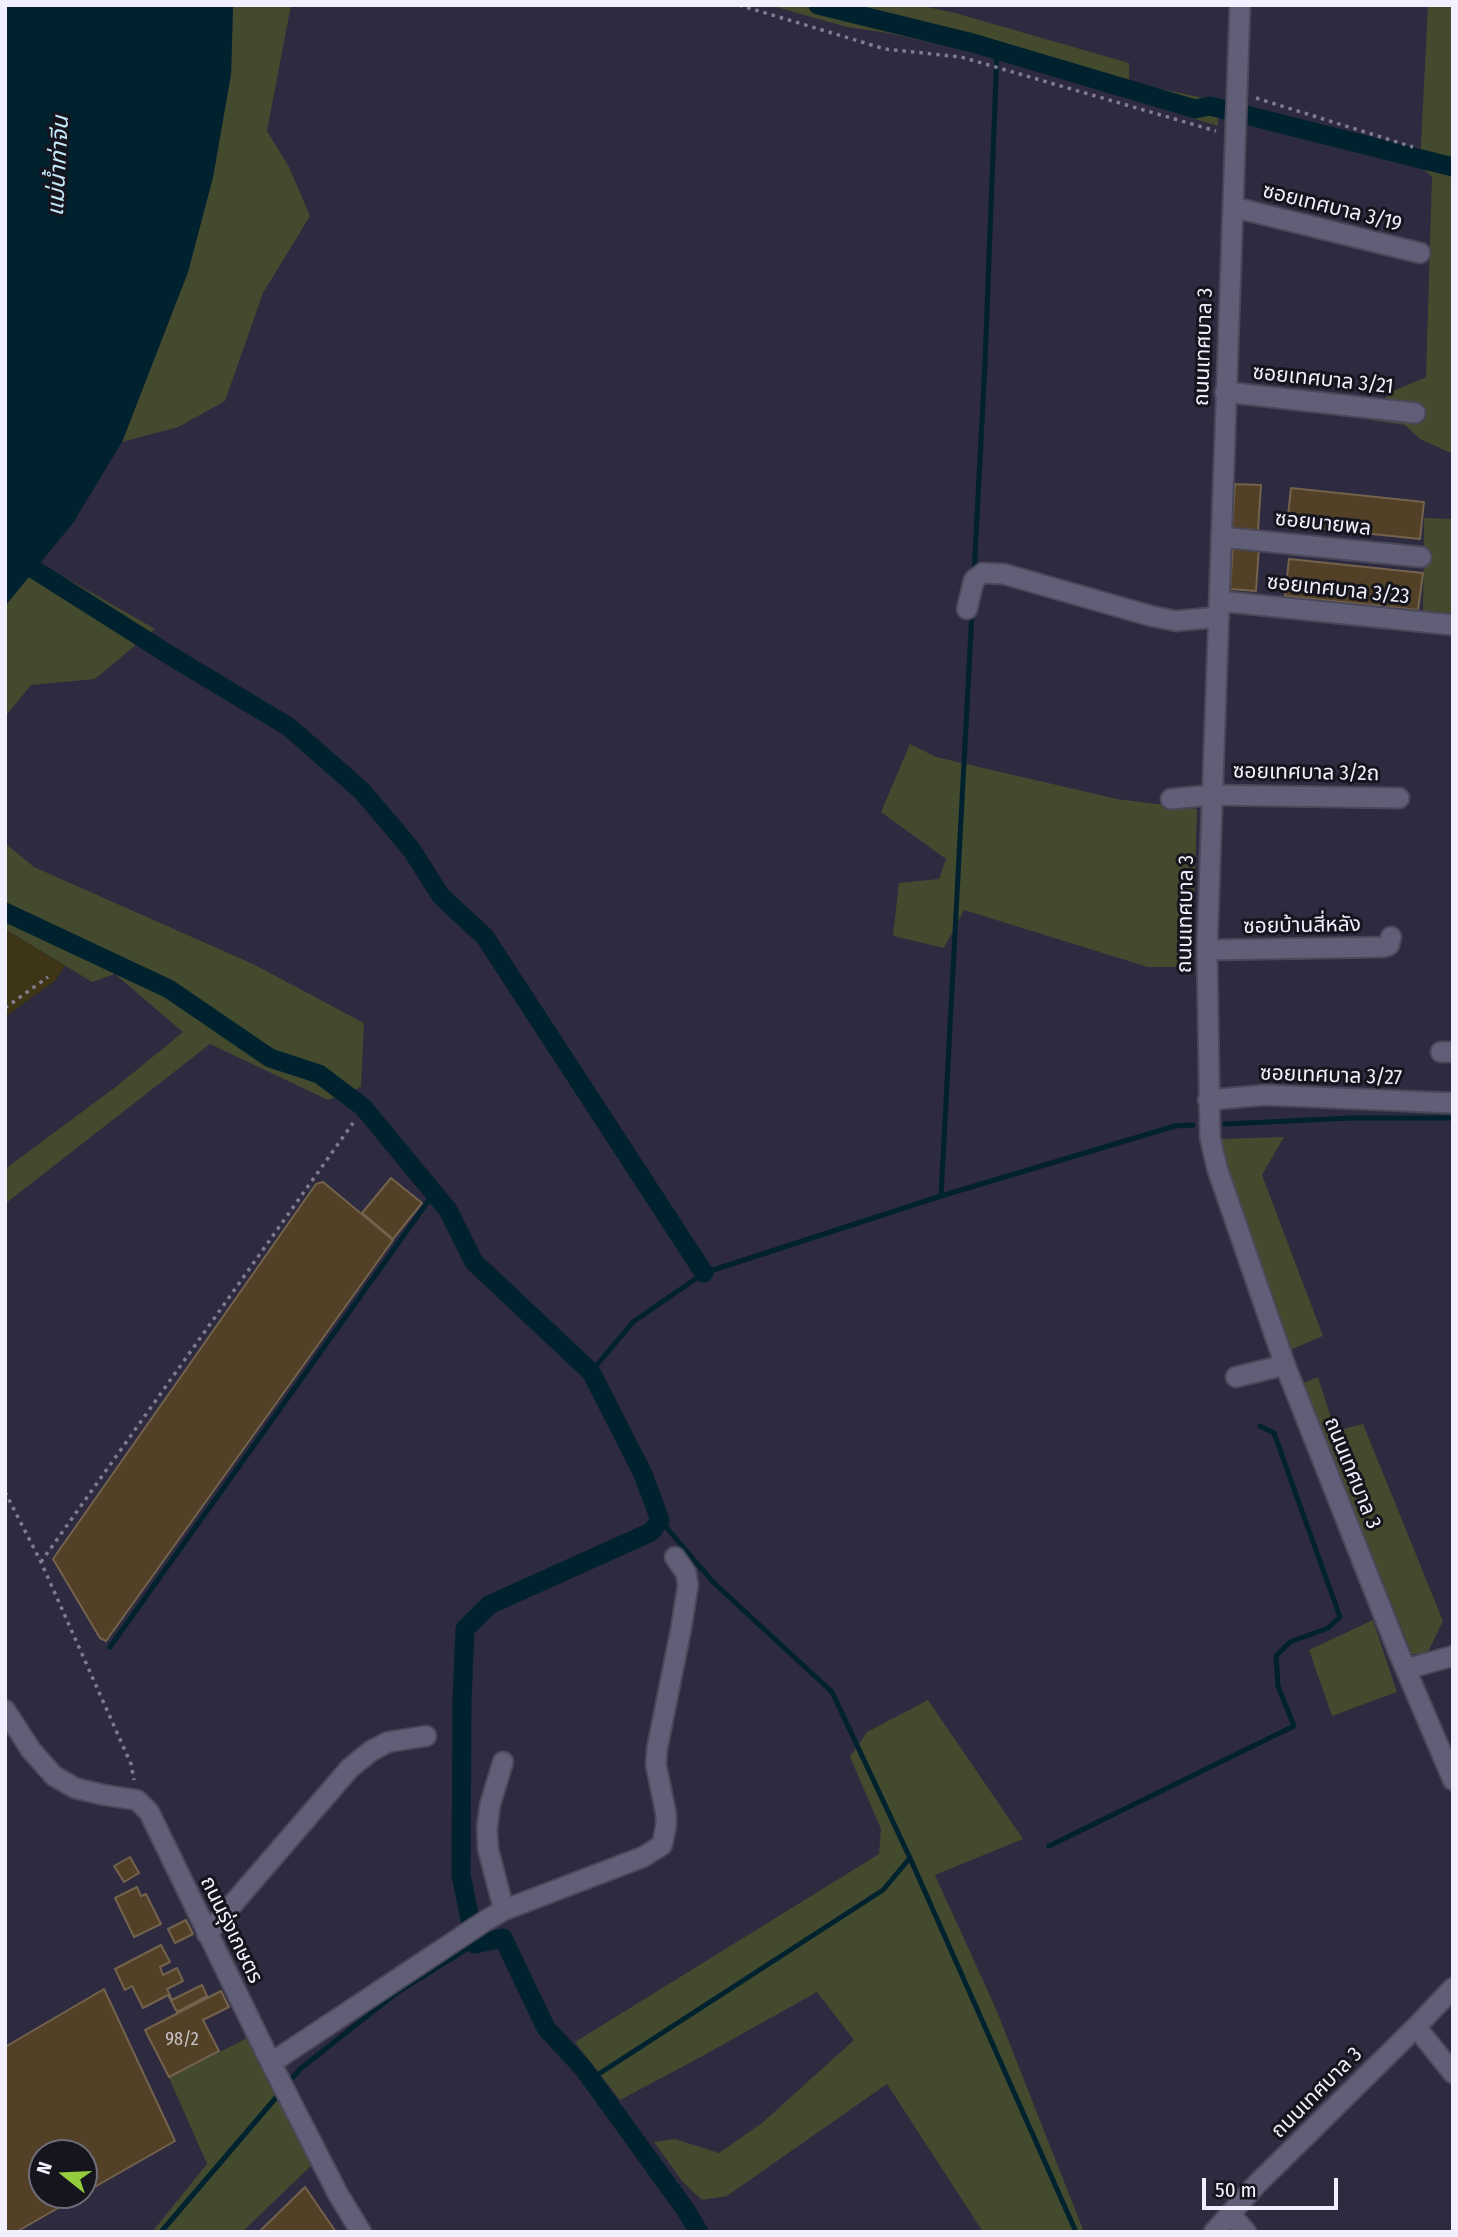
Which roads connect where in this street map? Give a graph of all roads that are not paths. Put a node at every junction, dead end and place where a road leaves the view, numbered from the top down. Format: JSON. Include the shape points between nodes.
{"nodes":[{"id":1,"x":1240,"y":5,"type":"edge"},
{"id":2,"x":1233,"y":207,"type":"junction"},
{"id":3,"x":1420,"y":253,"type":"dead end"},
{"id":4,"x":1225,"y":392,"type":"junction"},
{"id":5,"x":1415,"y":413,"type":"dead end"},
{"id":6,"x":1221,"y":537,"type":"junction"},
{"id":7,"x":1421,"y":557,"type":"dead end"},
{"id":8,"x":1219,"y":609,"type":"junction"},
{"id":9,"x":967,"y":610,"type":"dead end"},
{"id":10,"x":1453,"y":625,"type":"edge"},
{"id":11,"x":1212,"y":794,"type":"junction"},
{"id":12,"x":1399,"y":797,"type":"dead end"},
{"id":13,"x":1171,"y":799,"type":"dead end"},
{"id":14,"x":1391,"y":937,"type":"dead end"},
{"id":15,"x":1207,"y":950,"type":"junction"},
{"id":16,"x":1208,"y":1100,"type":"junction"},
{"id":17,"x":1453,"y":1103,"type":"edge"},
{"id":18,"x":1285,"y":1365,"type":"junction"},
{"id":19,"x":1236,"y":1377,"type":"dead end"},
{"id":20,"x":675,"y":1557,"type":"dead end"},
{"id":21,"x":1453,"y":1656,"type":"edge"},
{"id":22,"x":1406,"y":1669,"type":"junction"},
{"id":23,"x":5,"y":1710,"type":"edge"},
{"id":24,"x":426,"y":1736,"type":"dead end"},
{"id":25,"x":503,"y":1762,"type":"dead end"},
{"id":26,"x":1453,"y":1780,"type":"edge"},
{"id":27,"x":504,"y":1910,"type":"junction"},
{"id":28,"x":207,"y":1934,"type":"junction"},
{"id":29,"x":1453,"y":1988,"type":"edge"},
{"id":30,"x":1416,"y":2027,"type":"junction"},
{"id":31,"x":271,"y":2063,"type":"junction"},
{"id":32,"x":1453,"y":2073,"type":"edge"},
{"id":33,"x":1230,"y":2214,"type":"junction"},
{"id":34,"x":361,"y":2232,"type":"edge"},
{"id":35,"x":1214,"y":2232,"type":"edge"},
{"id":36,"x":1245,"y":2232,"type":"edge"}],
"edges":[{"from":1,"to":2,"type":"street","name":"ถนนเทศบาล 3"},
{"from":2,"to":3,"type":"street","name":"ซอยเทศบาล 3/19"},
{"from":2,"to":4,"type":"street","name":"ถนนเทศบาล 3"},
{"from":4,"to":5,"type":"street","name":"ซอยเทศบาล 3/21"},
{"from":4,"to":6,"type":"street","name":"ถนนเทศบาล 3"},
{"from":6,"to":7,"type":"street","name":"ซอยนายพล"},
{"from":6,"to":8,"type":"street","name":"ถนนเทศบาล 3"},
{"from":8,"to":9,"type":"street","name":"ซอยเทศบาล 3/23","via":[[1175,621],[1004,574],[983,573],[974,580]]},
{"from":8,"to":10,"type":"street","name":"ซอยเทศบาล 3/23"},
{"from":8,"to":11,"type":"street","name":"ถนนเทศบาล 3"},
{"from":11,"to":12,"type":"street","name":"ซอยเทศบาล 3/2ถ"},
{"from":11,"to":13,"type":"street","name":"ซอยเทศบาล 3/2ถ"},
{"from":11,"to":15,"type":"street","name":"ถนนเทศบาล 3"},
{"from":14,"to":15,"type":"street","name":"ซอยบ้านสี่หลัง","via":[[1383,947]]},
{"from":15,"to":16,"type":"street","name":"ถนนเทศบาล 3"},
{"from":16,"to":17,"type":"street","name":"ซอยเทศบาล 3/27","via":[[1265,1095]]},
{"from":16,"to":18,"type":"street","name":"ถนนเทศบาล 3","via":[[1217,1168]]},
{"from":18,"to":19,"type":"street"},
{"from":18,"to":22,"type":"street","name":"ถนนเทศบาล 3"},
{"from":20,"to":27,"type":"street","via":[[688,1585],[657,1749],[666,1814],[662,1845],[643,1857]]},
{"from":21,"to":22,"type":"street"},
{"from":22,"to":26,"type":"street","name":"ถนนเทศบาล 3"},
{"from":23,"to":28,"type":"street","name":"ถนนรุ่งเกษตร","via":[[54,1776],[75,1788],[137,1800],[149,1812]]},
{"from":24,"to":28,"type":"street","via":[[388,1742],[350,1768]]},
{"from":25,"to":27,"type":"street","via":[[487,1828]]},
{"from":27,"to":31,"type":"street"},
{"from":28,"to":31,"type":"street","name":"ถนนรุ่งเกษตร"},
{"from":29,"to":30,"type":"street","name":"ถนนเทศบาล 3"},
{"from":30,"to":32,"type":"street"},
{"from":30,"to":33,"type":"street","name":"ถนนเทศบาล 3"},
{"from":31,"to":34,"type":"street","name":"ถนนรุ่งเกษตร"},
{"from":33,"to":35,"type":"street","name":"ถนนเทศบาล 3"},
{"from":33,"to":36,"type":"street"}]}
